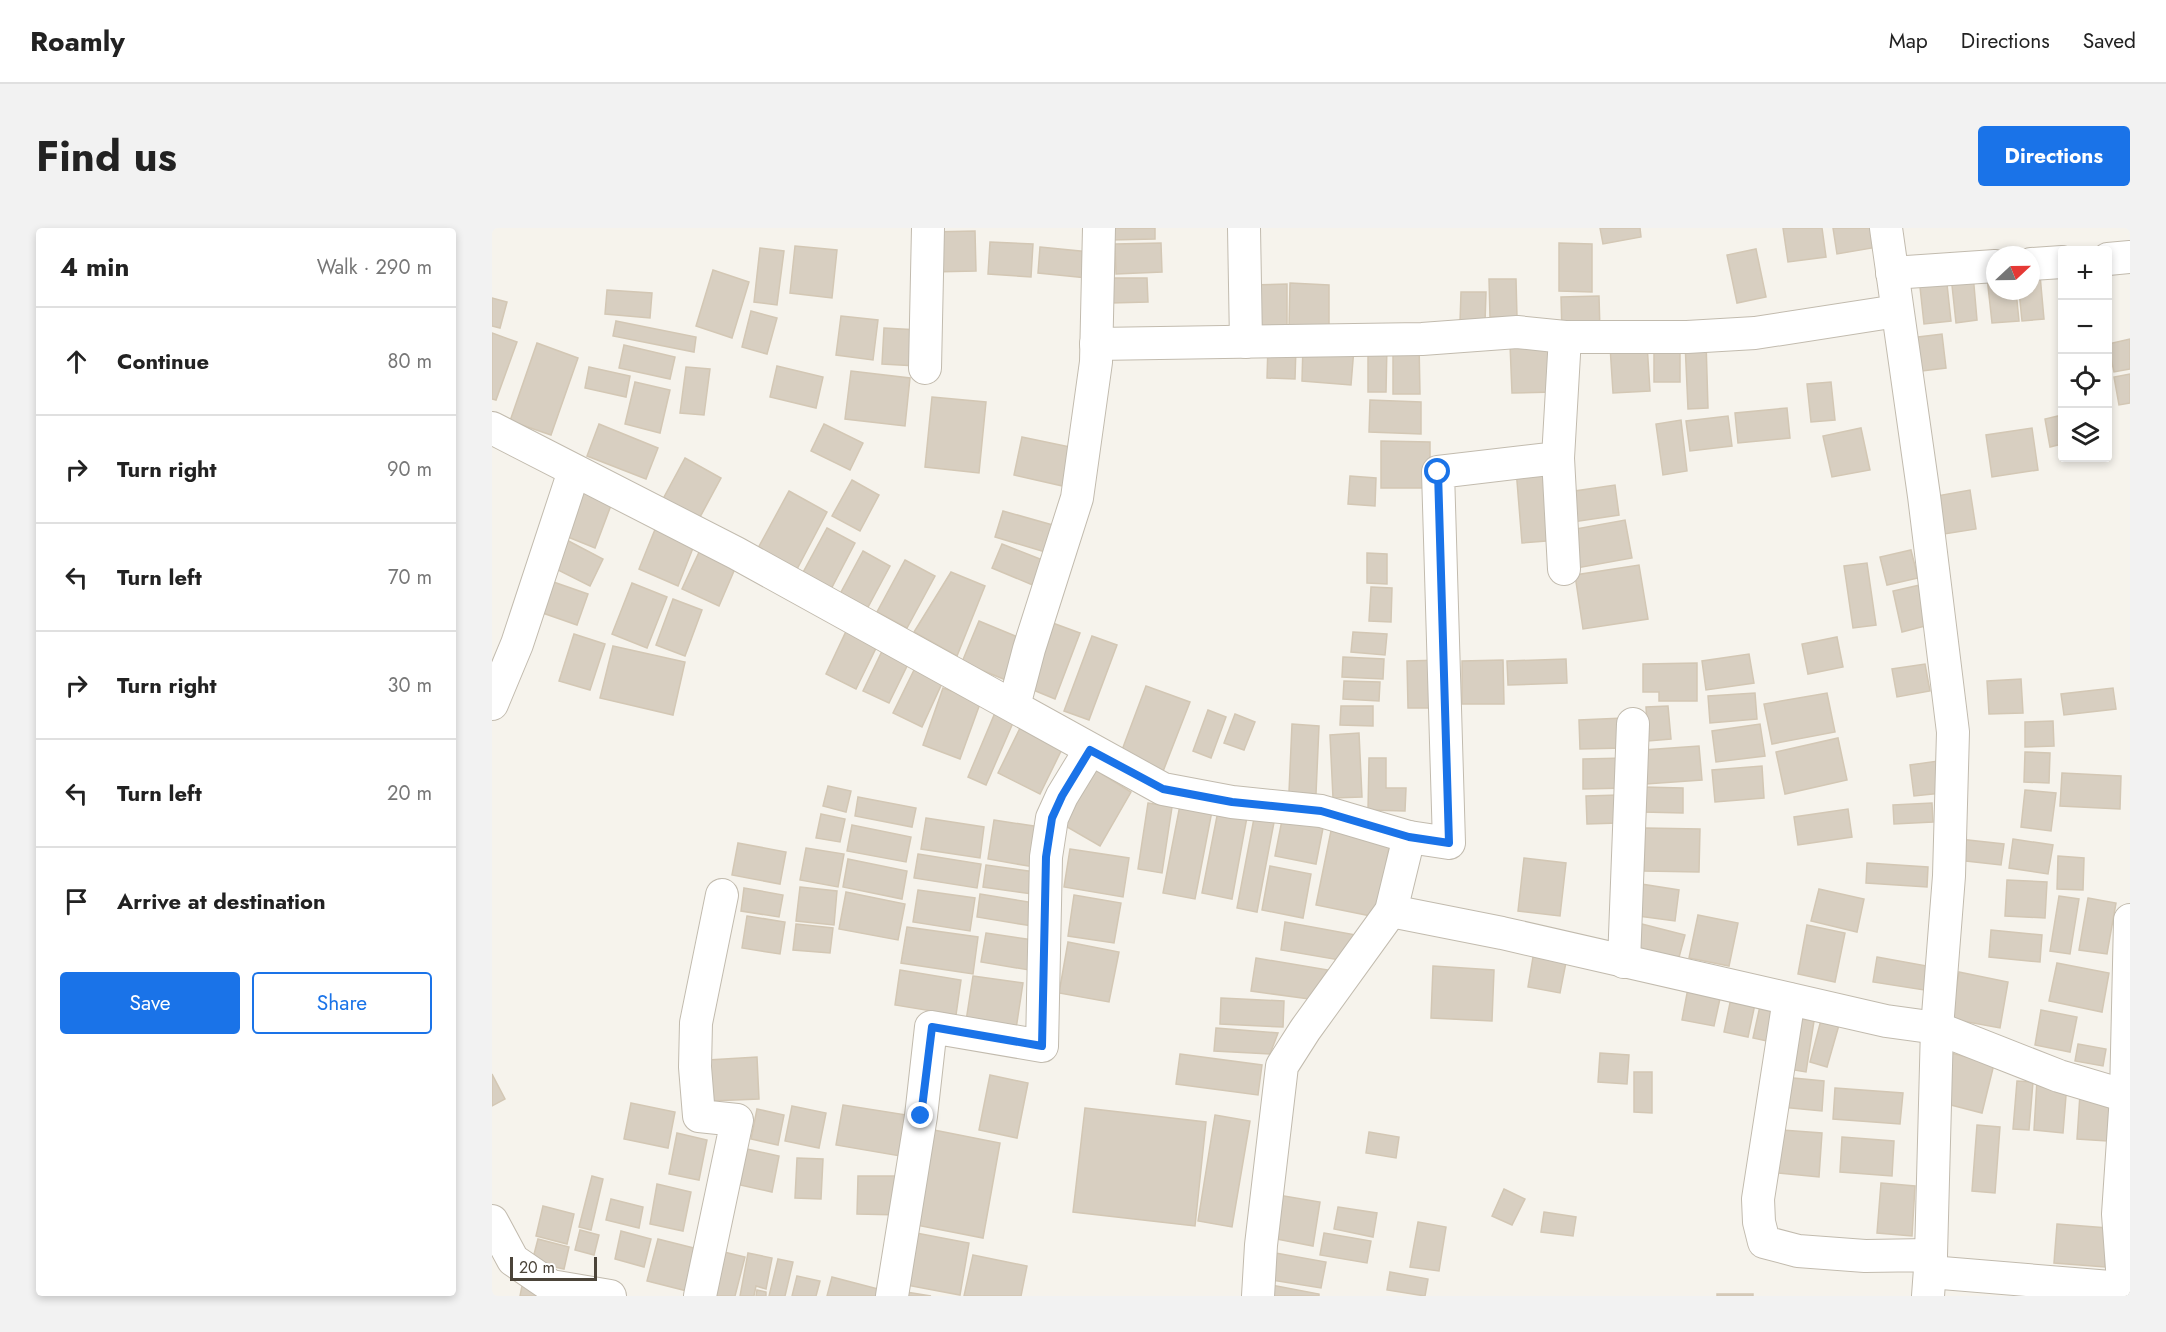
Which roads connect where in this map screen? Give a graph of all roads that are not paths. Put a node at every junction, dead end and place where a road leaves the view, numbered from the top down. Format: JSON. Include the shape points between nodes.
{"nodes":[{"id":1,"x":928,"y":228,"type":"edge"},
{"id":2,"x":1099,"y":228,"type":"edge"},
{"id":3,"x":1244,"y":228,"type":"edge"},
{"id":4,"x":1886,"y":228,"type":"edge"},
{"id":5,"x":2130,"y":257,"type":"edge"},
{"id":6,"x":2112,"y":259,"type":"edge"},
{"id":7,"x":2058,"y":262,"type":"edge"},
{"id":8,"x":2040,"y":263,"type":"edge"},
{"id":9,"x":1986,"y":267,"type":"edge"},
{"id":10,"x":1892,"y":273,"type":"junction"},
{"id":11,"x":1897,"y":311,"type":"junction"},
{"id":12,"x":1565,"y":337,"type":"junction"},
{"id":13,"x":1246,"y":342,"type":"junction"},
{"id":14,"x":1096,"y":344,"type":"junction"},
{"id":15,"x":925,"y":368,"type":"dead end"},
{"id":16,"x":492,"y":428,"type":"edge"},
{"id":17,"x":1558,"y":458,"type":"junction"},
{"id":18,"x":574,"y":471,"type":"junction"},
{"id":19,"x":1564,"y":568,"type":"dead end"},
{"id":20,"x":492,"y":704,"type":"edge"},
{"id":21,"x":1014,"y":706,"type":"junction"},
{"id":22,"x":1633,"y":724,"type":"dead end"},
{"id":23,"x":1090,"y":750,"type":"junction"},
{"id":24,"x":1409,"y":837,"type":"junction"},
{"id":25,"x":722,"y":895,"type":"dead end"},
{"id":26,"x":1391,"y":911,"type":"junction"},
{"id":27,"x":2130,"y":920,"type":"edge"},
{"id":28,"x":1624,"y":962,"type":"junction"},
{"id":29,"x":1789,"y":999,"type":"junction"},
{"id":30,"x":1937,"y":1028,"type":"junction"},
{"id":31,"x":2128,"y":1096,"type":"edge"},
{"id":32,"x":492,"y":1221,"type":"edge"},
{"id":33,"x":1930,"y":1274,"type":"edge"},
{"id":34,"x":2124,"y":1292,"type":"edge"},
{"id":35,"x":610,"y":1296,"type":"edge"},
{"id":36,"x":700,"y":1296,"type":"edge"},
{"id":37,"x":892,"y":1296,"type":"edge"},
{"id":38,"x":1258,"y":1296,"type":"edge"}],
"edges":[{"from":1,"to":15,"type":"street"},
{"from":2,"to":14,"type":"street"},
{"from":3,"to":13,"type":"street"},
{"from":4,"to":10,"type":"street"},
{"from":5,"to":6,"type":"street"},
{"from":7,"to":8,"type":"street"},
{"from":9,"to":10,"type":"street"},
{"from":10,"to":11,"type":"street"},
{"from":11,"to":12,"type":"street","via":[[1755,333]]},
{"from":11,"to":30,"type":"street","via":[[1953,732]]},
{"from":12,"to":13,"type":"street","via":[[1517,332],[1422,339]]},
{"from":12,"to":17,"type":"street"},
{"from":13,"to":14,"type":"street"},
{"from":14,"to":21,"type":"street","via":[[1077,498]]},
{"from":16,"to":18,"type":"street"},
{"from":17,"to":19,"type":"street"},
{"from":17,"to":24,"type":"street","via":[[1438,472],[1449,843]]},
{"from":18,"to":20,"type":"street","via":[[517,644]]},
{"from":18,"to":21,"type":"street","via":[[736,553]]},
{"from":21,"to":23,"type":"street"},
{"from":22,"to":28,"type":"street"},
{"from":23,"to":24,"type":"street","via":[[1163,789],[1232,802],[1321,811]]},
{"from":23,"to":37,"type":"street","via":[[1052,818],[1046,857],[1042,1046],[932,1027]]},
{"from":24,"to":26,"type":"street"},
{"from":25,"to":36,"type":"street","via":[[696,1023],[695,1067],[699,1116],[737,1120]]},
{"from":26,"to":28,"type":"street"},
{"from":26,"to":38,"type":"street","via":[[1282,1066]]},
{"from":27,"to":31,"type":"street"},
{"from":28,"to":29,"type":"street"},
{"from":29,"to":30,"type":"street"},
{"from":29,"to":33,"type":"street","via":[[1758,1199],[1764,1242],[1798,1251],[1865,1256]]},
{"from":30,"to":31,"type":"street","via":[[2059,1076]]},
{"from":30,"to":33,"type":"street"},
{"from":31,"to":34,"type":"street","via":[[2118,1214]]},
{"from":32,"to":35,"type":"street","via":[[513,1260],[551,1286]]},
{"from":33,"to":34,"type":"street"}]}
